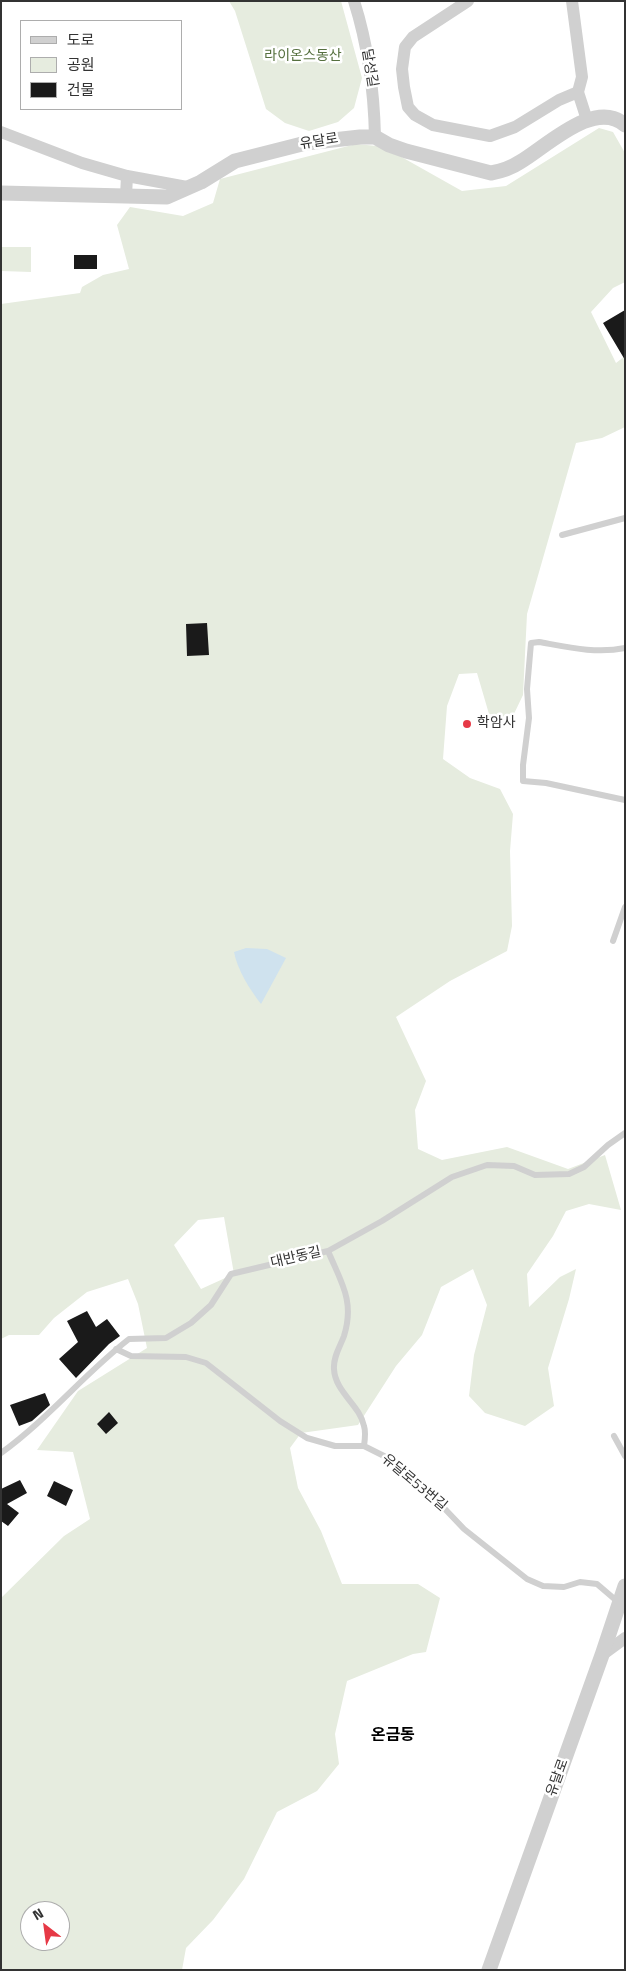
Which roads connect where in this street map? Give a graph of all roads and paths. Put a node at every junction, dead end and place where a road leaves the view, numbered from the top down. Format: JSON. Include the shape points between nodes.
{"nodes":[{"id":1,"x":354,"y":1,"type":"edge"},
{"id":2,"x":468,"y":1,"type":"edge"},
{"id":3,"x":572,"y":1,"type":"edge"},
{"id":4,"x":578,"y":92,"type":"junction"},
{"id":5,"x":587,"y":120,"type":"junction"},
{"id":6,"x":625,"y":125,"type":"edge"},
{"id":7,"x":1,"y":132,"type":"edge"},
{"id":8,"x":376,"y":137,"type":"junction"},
{"id":9,"x":128,"y":176,"type":"junction"},
{"id":10,"x":187,"y":187,"type":"junction"},
{"id":11,"x":1,"y":192,"type":"edge"},
{"id":12,"x":126,"y":196,"type":"junction"},
{"id":13,"x":625,"y":518,"type":"edge"},
{"id":14,"x":562,"y":535,"type":"dead end"},
{"id":15,"x":625,"y":648,"type":"edge"},
{"id":16,"x":625,"y":800,"type":"edge"},
{"id":17,"x":625,"y":907,"type":"edge"},
{"id":18,"x":613,"y":941,"type":"dead end"},
{"id":19,"x":625,"y":1133,"type":"edge"},
{"id":20,"x":328,"y":1251,"type":"junction"},
{"id":21,"x":116,"y":1349,"type":"junction"},
{"id":22,"x":614,"y":1436,"type":"dead end"},
{"id":23,"x":364,"y":1446,"type":"junction"},
{"id":24,"x":1,"y":1453,"type":"edge"},
{"id":25,"x":625,"y":1456,"type":"edge"},
{"id":26,"x":625,"y":1586,"type":"edge"},
{"id":27,"x":622,"y":1603,"type":"edge"},
{"id":28,"x":625,"y":1638,"type":"edge"},
{"id":29,"x":602,"y":1656,"type":"junction"},
{"id":30,"x":489,"y":1970,"type":"edge"}],
"edges":[{"from":1,"to":8,"type":"street","name":"달성길","via":[[371,76]]},
{"from":2,"to":4,"type":"street","via":[[413,37],[405,47],[404,87],[408,107],[415,116],[433,125],[490,136]]},
{"from":3,"to":4,"type":"street","via":[[582,77]]},
{"from":4,"to":5,"type":"street"},
{"from":5,"to":6,"type":"street","name":"유달로","via":[[606,116]]},
{"from":5,"to":8,"type":"street","name":"유달로","via":[[520,162],[491,173],[406,151]]},
{"from":7,"to":9,"type":"street","via":[[82,164]]},
{"from":8,"to":10,"type":"street","name":"유달로","via":[[306,143],[236,161]]},
{"from":9,"to":10,"type":"street"},
{"from":9,"to":12,"type":"street"},
{"from":10,"to":12,"type":"street","name":"유달로","via":[[167,197]]},
{"from":11,"to":12,"type":"street","name":"유달로"},
{"from":13,"to":14,"type":"lane"},
{"from":15,"to":16,"type":"lane","via":[[593,651],[531,643],[523,780]]},
{"from":17,"to":18,"type":"lane"},
{"from":19,"to":20,"type":"lane","name":"대반동길","via":[[584,1167],[569,1174],[535,1175],[514,1166],[487,1165],[452,1177]]},
{"from":20,"to":21,"type":"lane","name":"대반동길","via":[[231,1274],[211,1306],[191,1323],[166,1338],[130,1338]]},
{"from":20,"to":23,"type":"lane","via":[[346,1293],[349,1313],[334,1370],[341,1388],[360,1415],[364,1426]]},
{"from":21,"to":23,"type":"lane","name":"유달로53번길","via":[[131,1356],[186,1358],[206,1363],[307,1438],[335,1446]]},
{"from":21,"to":24,"type":"lane","name":"대반동길","via":[[46,1417]]},
{"from":22,"to":25,"type":"lane"},
{"from":23,"to":27,"type":"lane","name":"유달로53번길","via":[[388,1458],[464,1529],[527,1579],[543,1586],[564,1587],[580,1582],[597,1584]]},
{"from":26,"to":27,"type":"street","name":"유달로"},
{"from":27,"to":29,"type":"street","name":"유달로"},
{"from":28,"to":29,"type":"street"},
{"from":29,"to":30,"type":"street","name":"유달로"}]}
